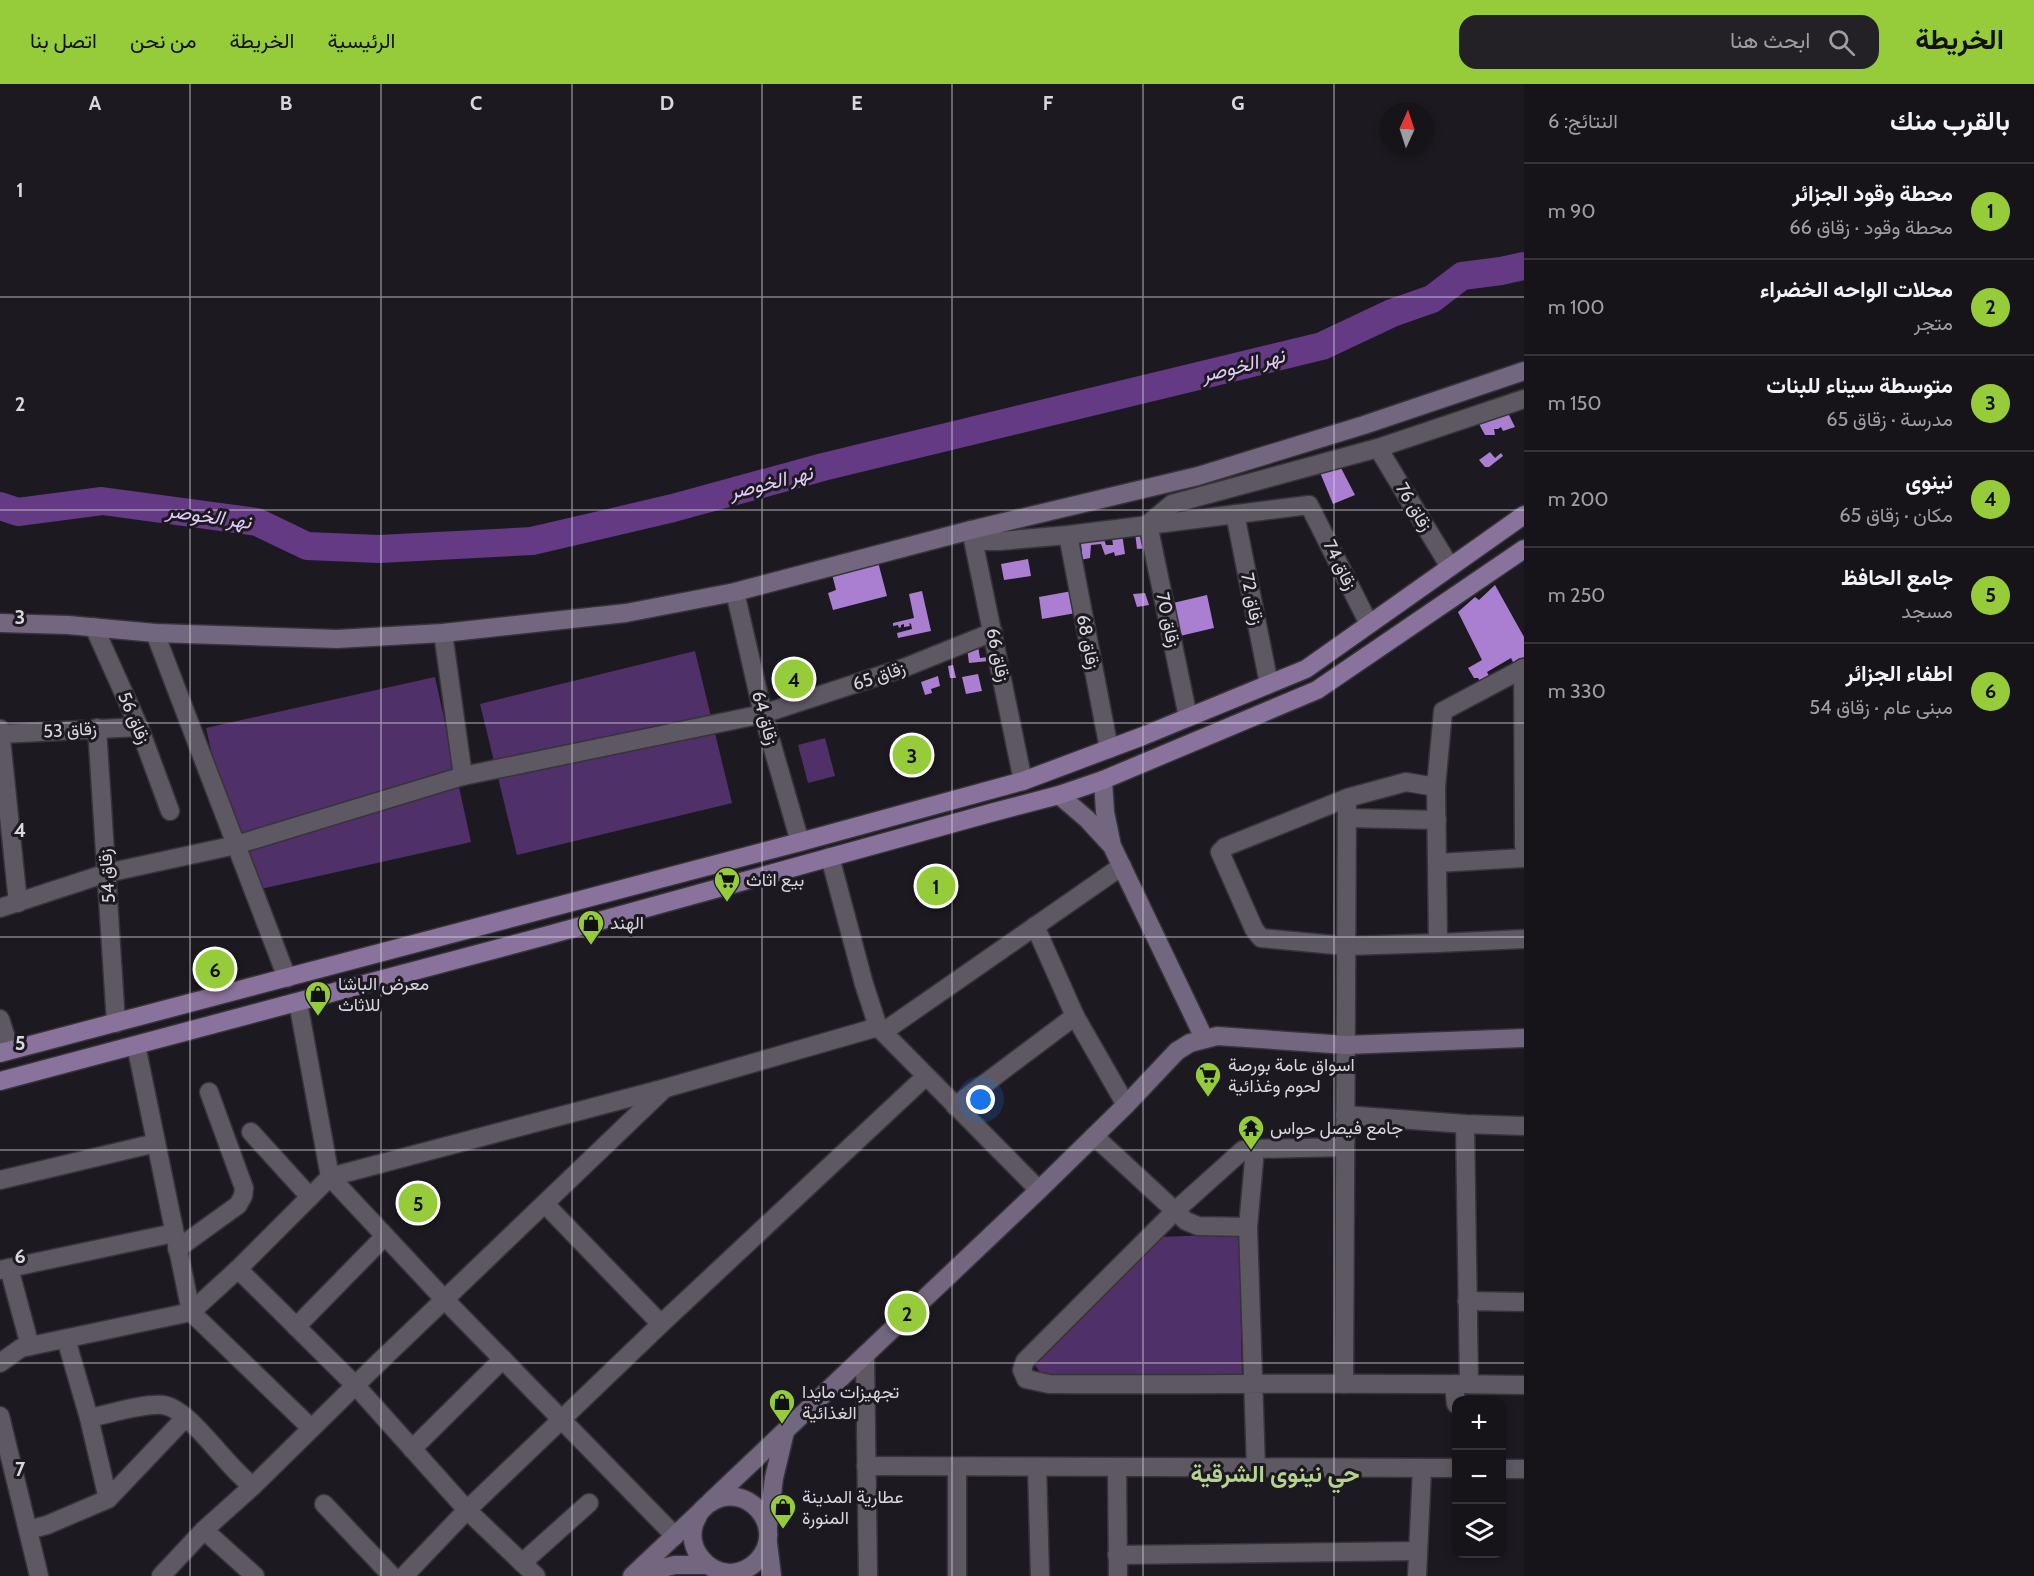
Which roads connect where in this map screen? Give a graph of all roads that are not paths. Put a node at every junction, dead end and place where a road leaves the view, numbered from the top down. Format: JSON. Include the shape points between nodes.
{"nodes":[{"id":1,"x":1524,"y":372,"type":"edge"},
{"id":2,"x":1524,"y":399,"type":"edge"},
{"id":3,"x":1378,"y":448,"type":"junction"},
{"id":4,"x":1235,"y":514,"type":"junction"},
{"id":5,"x":1524,"y":515,"type":"edge"},
{"id":6,"x":1148,"y":524,"type":"junction"},
{"id":7,"x":970,"y":530,"type":"junction"},
{"id":8,"x":1068,"y":535,"type":"junction"},
{"id":9,"x":1524,"y":549,"type":"edge"},
{"id":10,"x":1450,"y":567,"type":"junction"},
{"id":11,"x":735,"y":592,"type":"junction"},
{"id":12,"x":0,"y":623,"type":"edge"},
{"id":13,"x":1369,"y":624,"type":"junction"},
{"id":14,"x":94,"y":627,"type":"junction"},
{"id":15,"x":993,"y":632,"type":"junction"},
{"id":16,"x":155,"y":633,"type":"junction"},
{"id":17,"x":443,"y":633,"type":"junction"},
{"id":18,"x":1523,"y":668,"type":"edge"},
{"id":19,"x":1269,"y":684,"type":"junction"},
{"id":20,"x":764,"y":714,"type":"junction"},
{"id":21,"x":1188,"y":717,"type":"junction"},
{"id":22,"x":139,"y":727,"type":"junction"},
{"id":23,"x":97,"y":728,"type":"junction"},
{"id":24,"x":0,"y":729,"type":"edge"},
{"id":25,"x":1,"y":734,"type":"edge"},
{"id":26,"x":1109,"y":748,"type":"junction"},
{"id":27,"x":1524,"y":763,"type":"edge"},
{"id":28,"x":463,"y":776,"type":"junction"},
{"id":29,"x":1103,"y":780,"type":"junction"},
{"id":30,"x":1023,"y":781,"type":"junction"},
{"id":31,"x":1437,"y":787,"type":"junction"},
{"id":32,"x":3,"y":794,"type":"edge"},
{"id":33,"x":1059,"y":795,"type":"junction"},
{"id":34,"x":1347,"y":798,"type":"junction"},
{"id":35,"x":170,"y":811,"type":"dead end"},
{"id":36,"x":1347,"y":818,"type":"junction"},
{"id":37,"x":1437,"y":820,"type":"junction"},
{"id":38,"x":800,"y":842,"type":"junction"},
{"id":39,"x":236,"y":845,"type":"junction"},
{"id":40,"x":1112,"y":846,"type":"junction"},
{"id":41,"x":1524,"y":846,"type":"edge"},
{"id":42,"x":830,"y":857,"type":"junction"},
{"id":43,"x":1524,"y":858,"type":"edge"},
{"id":44,"x":1437,"y":863,"type":"junction"},
{"id":45,"x":1122,"y":867,"type":"junction"},
{"id":46,"x":106,"y":873,"type":"junction"},
{"id":47,"x":18,"y":903,"type":"junction"},
{"id":48,"x":0,"y":908,"type":"edge"},
{"id":49,"x":1035,"y":926,"type":"junction"},
{"id":50,"x":1524,"y":939,"type":"edge"},
{"id":51,"x":1438,"y":944,"type":"junction"},
{"id":52,"x":1346,"y":946,"type":"junction"},
{"id":53,"x":287,"y":978,"type":"junction"},
{"id":54,"x":298,"y":1002,"type":"junction"},
{"id":55,"x":1075,"y":1016,"type":"junction"},
{"id":56,"x":0,"y":1019,"type":"edge"},
{"id":57,"x":116,"y":1023,"type":"junction"},
{"id":58,"x":880,"y":1029,"type":"junction"},
{"id":59,"x":1204,"y":1038,"type":"junction"},
{"id":60,"x":1524,"y":1038,"type":"edge"},
{"id":61,"x":136,"y":1045,"type":"junction"},
{"id":62,"x":1346,"y":1045,"type":"junction"},
{"id":63,"x":5,"y":1051,"type":"edge"},
{"id":64,"x":925,"y":1077,"type":"junction"},
{"id":65,"x":0,"y":1081,"type":"edge"},
{"id":66,"x":666,"y":1088,"type":"junction"},
{"id":67,"x":209,"y":1092,"type":"dead end"},
{"id":68,"x":1126,"y":1105,"type":"junction"},
{"id":69,"x":955,"y":1106,"type":"junction"},
{"id":70,"x":1345,"y":1114,"type":"junction"},
{"id":71,"x":1465,"y":1124,"type":"junction"},
{"id":72,"x":1524,"y":1126,"type":"edge"},
{"id":73,"x":251,"y":1132,"type":"dead end"},
{"id":74,"x":1094,"y":1137,"type":"junction"},
{"id":75,"x":156,"y":1143,"type":"junction"},
{"id":76,"x":1345,"y":1147,"type":"junction"},
{"id":77,"x":1255,"y":1149,"type":"junction"},
{"id":78,"x":330,"y":1177,"type":"junction"},
{"id":79,"x":0,"y":1180,"type":"edge"},
{"id":80,"x":1039,"y":1190,"type":"junction"},
{"id":81,"x":310,"y":1197,"type":"junction"},
{"id":82,"x":545,"y":1204,"type":"junction"},
{"id":83,"x":1175,"y":1211,"type":"junction"},
{"id":84,"x":1248,"y":1227,"type":"junction"},
{"id":85,"x":385,"y":1236,"type":"junction"},
{"id":86,"x":176,"y":1241,"type":"junction"},
{"id":87,"x":5,"y":1269,"type":"edge"},
{"id":88,"x":238,"y":1269,"type":"junction"},
{"id":89,"x":444,"y":1300,"type":"junction"},
{"id":90,"x":1467,"y":1301,"type":"junction"},
{"id":91,"x":1524,"y":1302,"type":"edge"},
{"id":92,"x":191,"y":1312,"type":"junction"},
{"id":93,"x":661,"y":1324,"type":"junction"},
{"id":94,"x":296,"y":1327,"type":"junction"},
{"id":95,"x":66,"y":1339,"type":"junction"},
{"id":96,"x":30,"y":1346,"type":"junction"},
{"id":97,"x":865,"y":1355,"type":"junction"},
{"id":98,"x":503,"y":1359,"type":"junction"},
{"id":99,"x":0,"y":1363,"type":"edge"},
{"id":100,"x":1344,"y":1384,"type":"junction"},
{"id":101,"x":1461,"y":1384,"type":"junction"},
{"id":102,"x":1253,"y":1385,"type":"junction"},
{"id":103,"x":1524,"y":1385,"type":"edge"},
{"id":104,"x":356,"y":1386,"type":"junction"},
{"id":105,"x":1458,"y":1396,"type":"edge"},
{"id":106,"x":0,"y":1416,"type":"edge"},
{"id":107,"x":89,"y":1418,"type":"junction"},
{"id":108,"x":185,"y":1418,"type":"junction"},
{"id":109,"x":562,"y":1418,"type":"junction"},
{"id":110,"x":311,"y":1428,"type":"junction"},
{"id":111,"x":785,"y":1432,"type":"junction"},
{"id":112,"x":412,"y":1449,"type":"junction"},
{"id":113,"x":866,"y":1466,"type":"junction"},
{"id":114,"x":957,"y":1467,"type":"junction"},
{"id":115,"x":1037,"y":1467,"type":"junction"},
{"id":116,"x":1117,"y":1467,"type":"junction"},
{"id":117,"x":1256,"y":1468,"type":"junction"},
{"id":118,"x":1452,"y":1468,"type":"edge"},
{"id":119,"x":1422,"y":1469,"type":"junction"},
{"id":120,"x":1506,"y":1469,"type":"edge"},
{"id":121,"x":1524,"y":1469,"type":"edge"},
{"id":122,"x":253,"y":1486,"type":"junction"},
{"id":123,"x":108,"y":1499,"type":"junction"},
{"id":124,"x":589,"y":1503,"type":"dead end"},
{"id":125,"x":324,"y":1504,"type":"dead end"},
{"id":126,"x":705,"y":1507,"type":"junction"},
{"id":127,"x":466,"y":1510,"type":"junction"},
{"id":128,"x":28,"y":1530,"type":"junction"},
{"id":129,"x":204,"y":1530,"type":"junction"},
{"id":130,"x":768,"y":1534,"type":"junction"},
{"id":131,"x":675,"y":1536,"type":"junction"},
{"id":132,"x":1418,"y":1551,"type":"junction"},
{"id":133,"x":1117,"y":1555,"type":"junction"},
{"id":134,"x":522,"y":1563,"type":"junction"},
{"id":135,"x":716,"y":1570,"type":"edge"},
{"id":136,"x":39,"y":1576,"type":"edge"},
{"id":137,"x":161,"y":1576,"type":"edge"},
{"id":138,"x":255,"y":1576,"type":"edge"},
{"id":139,"x":392,"y":1576,"type":"edge"},
{"id":140,"x":404,"y":1576,"type":"edge"},
{"id":141,"x":536,"y":1576,"type":"edge"},
{"id":142,"x":632,"y":1576,"type":"edge"},
{"id":143,"x":772,"y":1576,"type":"edge"},
{"id":144,"x":868,"y":1576,"type":"edge"},
{"id":145,"x":957,"y":1576,"type":"edge"},
{"id":146,"x":1040,"y":1576,"type":"edge"},
{"id":147,"x":1119,"y":1576,"type":"edge"},
{"id":148,"x":1417,"y":1576,"type":"edge"}],
"edges":[{"from":1,"to":7,"type":"street","via":[[1198,476]]},
{"from":2,"to":3,"type":"street"},
{"from":3,"to":6,"type":"street","via":[[1172,504]]},
{"from":3,"to":10,"type":"street","name":"زقاق 76"},
{"from":4,"to":6,"type":"street"},
{"from":4,"to":13,"type":"street","name":"زقاق 74","via":[[1309,505]]},
{"from":4,"to":19,"type":"street","name":"زقاق 72"},
{"from":5,"to":10,"type":"main road"},
{"from":6,"to":8,"type":"street"},
{"from":6,"to":21,"type":"street","name":"زقاق 70"},
{"from":7,"to":8,"type":"street","via":[[985,541]]},
{"from":7,"to":11,"type":"street"},
{"from":7,"to":15,"type":"street","name":"زقاق 66"},
{"from":8,"to":26,"type":"street","name":"زقاق 68"},
{"from":9,"to":29,"type":"main road","via":[[1317,690]]},
{"from":10,"to":13,"type":"main road"},
{"from":11,"to":17,"type":"street","via":[[626,613]]},
{"from":11,"to":20,"type":"street","name":"زقاق 64"},
{"from":12,"to":14,"type":"street"},
{"from":13,"to":19,"type":"main road","via":[[1306,669]]},
{"from":14,"to":16,"type":"street"},
{"from":14,"to":22,"type":"street","name":"زقاق 56"},
{"from":15,"to":20,"type":"street","name":"زقاق 65","via":[[906,667]]},
{"from":15,"to":30,"type":"street","name":"زقاق 66"},
{"from":16,"to":17,"type":"street","via":[[337,639]]},
{"from":16,"to":39,"type":"street"},
{"from":17,"to":28,"type":"street"},
{"from":18,"to":27,"type":"street"},
{"from":18,"to":31,"type":"street","via":[[1443,711]]},
{"from":19,"to":21,"type":"main road"},
{"from":20,"to":28,"type":"street","name":"زقاق 65"},
{"from":20,"to":38,"type":"street","name":"زقاق 64"},
{"from":21,"to":26,"type":"main road"},
{"from":22,"to":23,"type":"street","name":"زقاق 53"},
{"from":22,"to":35,"type":"street","name":"زقاق 56"},
{"from":23,"to":25,"type":"street","name":"زقاق 53"},
{"from":23,"to":46,"type":"street","name":"زقاق 54"},
{"from":24,"to":25,"type":"street"},
{"from":25,"to":32,"type":"street"},
{"from":26,"to":30,"type":"main road"},
{"from":27,"to":41,"type":"street"},
{"from":28,"to":39,"type":"street","name":"زقاق 65"},
{"from":29,"to":33,"type":"main road"},
{"from":29,"to":40,"type":"street"},
{"from":30,"to":38,"type":"main road"},
{"from":31,"to":34,"type":"street","via":[[1406,782]]},
{"from":31,"to":37,"type":"street"},
{"from":32,"to":47,"type":"street"},
{"from":33,"to":40,"type":"street"},
{"from":33,"to":42,"type":"main road"},
{"from":34,"to":36,"type":"street"},
{"from":34,"to":52,"type":"street","via":[[1220,852],[1261,938]]},
{"from":36,"to":37,"type":"street"},
{"from":36,"to":52,"type":"street"},
{"from":37,"to":44,"type":"street"},
{"from":38,"to":53,"type":"main road"},
{"from":39,"to":46,"type":"street","name":"زقاق 65"},
{"from":39,"to":53,"type":"street"},
{"from":40,"to":45,"type":"street"},
{"from":42,"to":54,"type":"main road"},
{"from":42,"to":58,"type":"street"},
{"from":43,"to":44,"type":"street"},
{"from":44,"to":51,"type":"street"},
{"from":45,"to":49,"type":"street"},
{"from":45,"to":59,"type":"street"},
{"from":46,"to":47,"type":"street","name":"زقاق 65"},
{"from":46,"to":57,"type":"street","name":"زقاق 54"},
{"from":47,"to":48,"type":"street","name":"زقاق 65"},
{"from":49,"to":55,"type":"street"},
{"from":49,"to":58,"type":"street"},
{"from":50,"to":51,"type":"street"},
{"from":51,"to":52,"type":"street"},
{"from":52,"to":62,"type":"street"},
{"from":53,"to":57,"type":"main road"},
{"from":54,"to":61,"type":"main road"},
{"from":54,"to":78,"type":"street"},
{"from":55,"to":68,"type":"street"},
{"from":55,"to":69,"type":"street"},
{"from":56,"to":63,"type":"street"},
{"from":57,"to":63,"type":"main road"},
{"from":58,"to":64,"type":"street"},
{"from":58,"to":66,"type":"street"},
{"from":59,"to":62,"type":"street","via":[[1217,1035]]},
{"from":59,"to":68,"type":"street","via":[[1177,1052]]},
{"from":60,"to":62,"type":"street"},
{"from":61,"to":65,"type":"main road"},
{"from":61,"to":75,"type":"street"},
{"from":62,"to":70,"type":"street"},
{"from":64,"to":69,"type":"street"},
{"from":64,"to":93,"type":"street"},
{"from":66,"to":78,"type":"street"},
{"from":66,"to":82,"type":"street"},
{"from":67,"to":86,"type":"street","via":[[244,1188],[243,1196],[238,1205]]},
{"from":68,"to":74,"type":"street"},
{"from":69,"to":80,"type":"street"},
{"from":70,"to":71,"type":"street"},
{"from":70,"to":76,"type":"street"},
{"from":71,"to":72,"type":"street"},
{"from":71,"to":90,"type":"street"},
{"from":73,"to":81,"type":"street"},
{"from":74,"to":80,"type":"street"},
{"from":74,"to":83,"type":"street"},
{"from":75,"to":79,"type":"street"},
{"from":75,"to":86,"type":"street"},
{"from":76,"to":77,"type":"street"},
{"from":76,"to":100,"type":"street"},
{"from":77,"to":83,"type":"street","via":[[1244,1150]]},
{"from":77,"to":84,"type":"street"},
{"from":78,"to":81,"type":"street"},
{"from":78,"to":85,"type":"street"},
{"from":80,"to":97,"type":"street"},
{"from":81,"to":88,"type":"street"},
{"from":82,"to":89,"type":"street"},
{"from":82,"to":93,"type":"street"},
{"from":83,"to":84,"type":"street","via":[[1198,1226]]},
{"from":83,"to":102,"type":"street","via":[[1025,1361],[1022,1370],[1026,1379],[1050,1384]]},
{"from":84,"to":102,"type":"street"},
{"from":85,"to":89,"type":"street"},
{"from":85,"to":94,"type":"street"},
{"from":86,"to":87,"type":"street"},
{"from":86,"to":92,"type":"street"},
{"from":87,"to":96,"type":"street"},
{"from":88,"to":92,"type":"street"},
{"from":88,"to":94,"type":"street"},
{"from":89,"to":98,"type":"street"},
{"from":89,"to":104,"type":"street"},
{"from":90,"to":91,"type":"street"},
{"from":90,"to":101,"type":"street"},
{"from":92,"to":95,"type":"street"},
{"from":92,"to":110,"type":"street"},
{"from":93,"to":109,"type":"street"},
{"from":94,"to":104,"type":"street"},
{"from":95,"to":96,"type":"street"},
{"from":95,"to":107,"type":"street"},
{"from":96,"to":99,"type":"street"},
{"from":97,"to":111,"type":"street"},
{"from":97,"to":113,"type":"street"},
{"from":98,"to":109,"type":"street"},
{"from":98,"to":112,"type":"street"},
{"from":100,"to":101,"type":"street"},
{"from":100,"to":102,"type":"street"},
{"from":101,"to":103,"type":"street"},
{"from":101,"to":105,"type":"street"},
{"from":102,"to":117,"type":"street"},
{"from":104,"to":110,"type":"street"},
{"from":104,"to":112,"type":"street"},
{"from":106,"to":128,"type":"street"},
{"from":107,"to":108,"type":"street","via":[[154,1405],[166,1405]]},
{"from":107,"to":123,"type":"street"},
{"from":108,"to":122,"type":"street"},
{"from":108,"to":123,"type":"street"},
{"from":109,"to":127,"type":"street"},
{"from":109,"to":131,"type":"street"},
{"from":110,"to":122,"type":"street"},
{"from":111,"to":126,"type":"street"},
{"from":111,"to":130,"type":"street","via":[[774,1478]]},
{"from":112,"to":127,"type":"street"},
{"from":113,"to":114,"type":"street"},
{"from":113,"to":144,"type":"street"},
{"from":114,"to":115,"type":"street"},
{"from":114,"to":145,"type":"street"},
{"from":115,"to":116,"type":"street"},
{"from":115,"to":146,"type":"street"},
{"from":116,"to":117,"type":"street"},
{"from":116,"to":133,"type":"street"},
{"from":117,"to":119,"type":"street"},
{"from":118,"to":119,"type":"street"},
{"from":119,"to":132,"type":"street"},
{"from":120,"to":121,"type":"street"},
{"from":122,"to":129,"type":"street"},
{"from":123,"to":128,"type":"street"},
{"from":124,"to":134,"type":"street"},
{"from":125,"to":139,"type":"street"},
{"from":126,"to":130,"type":"street","via":[[724,1497],[738,1497],[762,1513]]},
{"from":126,"to":131,"type":"street"},
{"from":126,"to":135,"type":"street","via":[[694,1525],[693,1540],[697,1553]]},
{"from":127,"to":134,"type":"street"},
{"from":127,"to":140,"type":"street"},
{"from":128,"to":136,"type":"street"},
{"from":129,"to":137,"type":"street"},
{"from":129,"to":138,"type":"street"},
{"from":130,"to":135,"type":"street","via":[[763,1555],[755,1564],[731,1573]]},
{"from":130,"to":143,"type":"street"},
{"from":131,"to":142,"type":"street"},
{"from":132,"to":133,"type":"street"},
{"from":132,"to":148,"type":"street"},
{"from":133,"to":147,"type":"street"},
{"from":134,"to":141,"type":"street"},
{"from":135,"to":142,"type":"street","via":[[675,1565]]}]}
